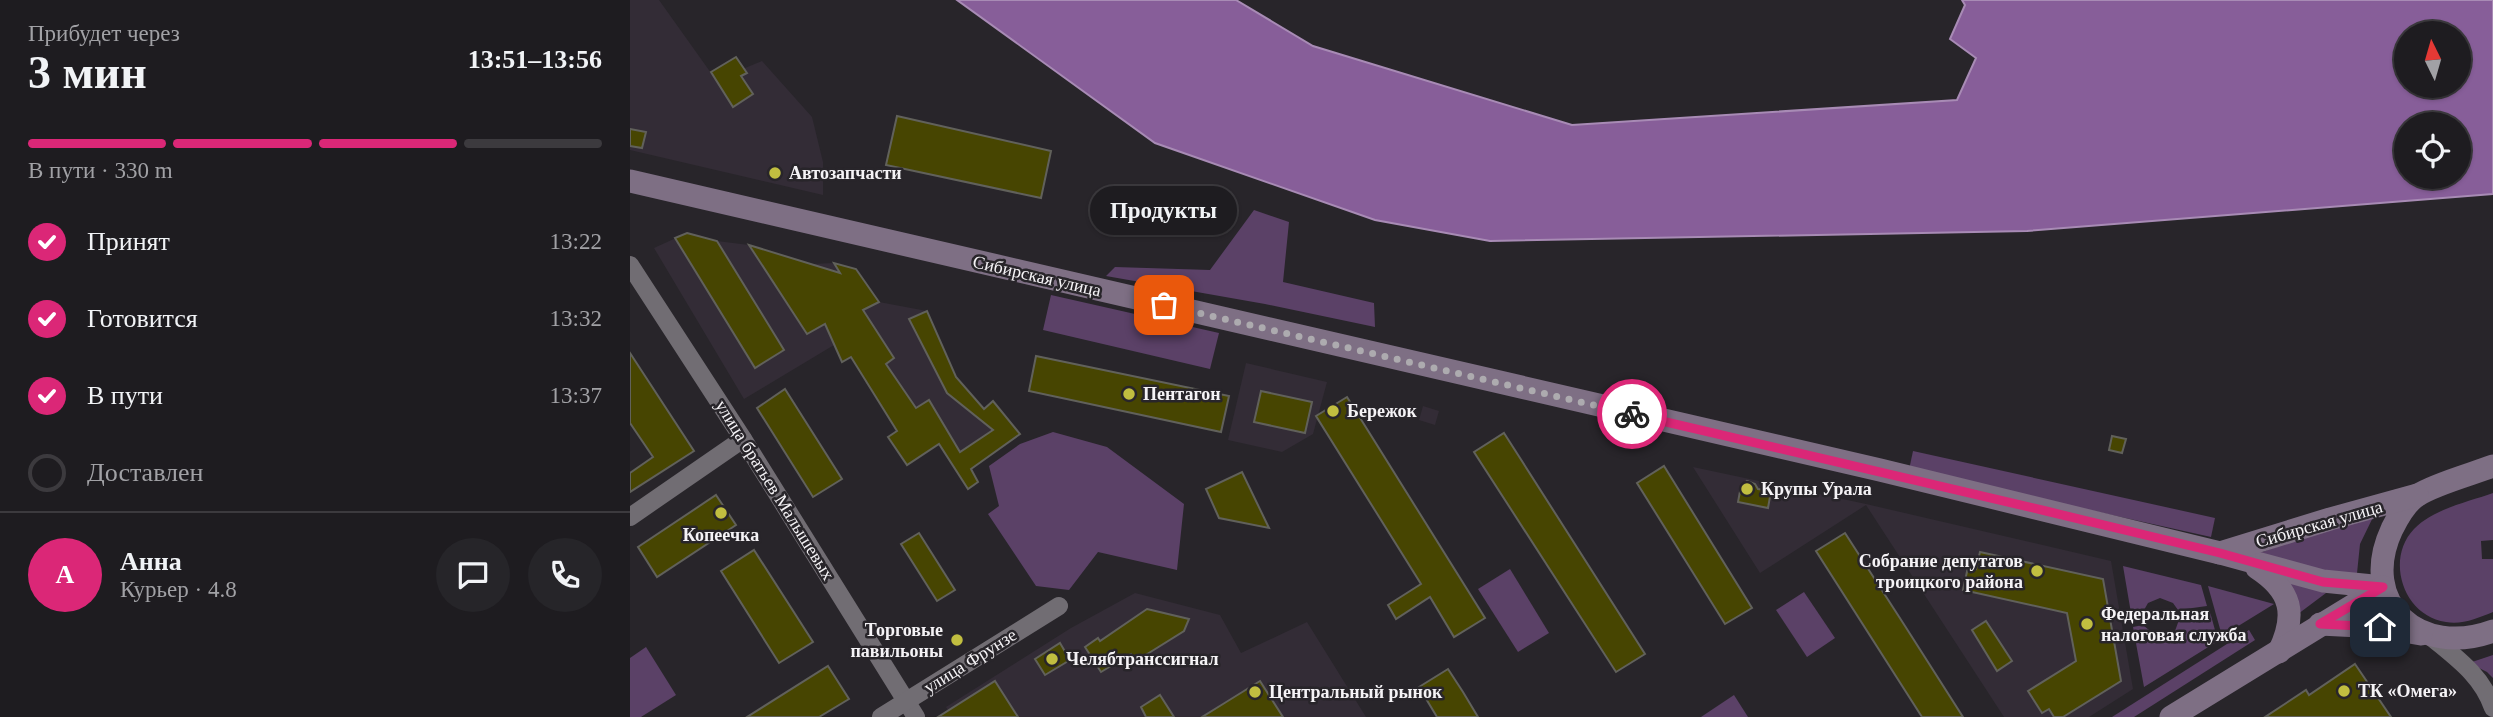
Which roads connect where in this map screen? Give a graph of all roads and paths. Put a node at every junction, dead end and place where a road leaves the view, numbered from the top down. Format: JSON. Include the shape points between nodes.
{"nodes":[{"id":1,"x":630,"y":181,"type":"edge"},
{"id":2,"x":630,"y":265,"type":"edge"},
{"id":3,"x":743,"y":439,"type":"junction"},
{"id":4,"x":2493,"y":466,"type":"edge"},
{"id":5,"x":2417,"y":495,"type":"junction"},
{"id":6,"x":630,"y":517,"type":"edge"},
{"id":7,"x":2220,"y":553,"type":"junction"},
{"id":8,"x":2248,"y":562,"type":"junction"},
{"id":9,"x":2383,"y":587,"type":"junction"},
{"id":10,"x":1059,"y":606,"type":"dead end"},
{"id":11,"x":2320,"y":624,"type":"junction"},
{"id":12,"x":2493,"y":631,"type":"edge"},
{"id":13,"x":2430,"y":636,"type":"junction"},
{"id":14,"x":2279,"y":652,"type":"junction"},
{"id":15,"x":2493,"y":708,"type":"edge"},
{"id":16,"x":911,"y":709,"type":"edge"},
{"id":17,"x":881,"y":717,"type":"edge"},
{"id":18,"x":2171,"y":717,"type":"edge"}],
"edges":[{"from":1,"to":7,"type":"street","name":"Сибирская улица"},
{"from":2,"to":3,"type":"street","name":"улица братьев Малышевых"},
{"from":3,"to":6,"type":"street"},
{"from":3,"to":16,"type":"street","name":"улица братьев Малышевых"},
{"from":4,"to":5,"type":"street","name":"Сибирская улица"},
{"from":5,"to":7,"type":"street","name":"Сибирская улица"},
{"from":5,"to":9,"type":"street","via":[[2387,541]]},
{"from":7,"to":8,"type":"street","name":"Сибирская улица"},
{"from":8,"to":9,"type":"street","name":"Сибирская улица","via":[[2323,582]]},
{"from":8,"to":14,"type":"street","name":"Сибирская улица","via":[[2283,589],[2288,603],[2290,620]]},
{"from":9,"to":11,"type":"street"},
{"from":9,"to":13,"type":"street","via":[[2401,616]]},
{"from":10,"to":16,"type":"street","name":"улица Фрунзе"},
{"from":11,"to":13,"type":"street","via":[[2380,627]]},
{"from":11,"to":14,"type":"street"},
{"from":12,"to":13,"type":"street","via":[[2463,639]]},
{"from":13,"to":15,"type":"street","via":[[2470,668]]},
{"from":14,"to":18,"type":"street"},
{"from":16,"to":17,"type":"street","name":"улица Фрунзе"}]}
